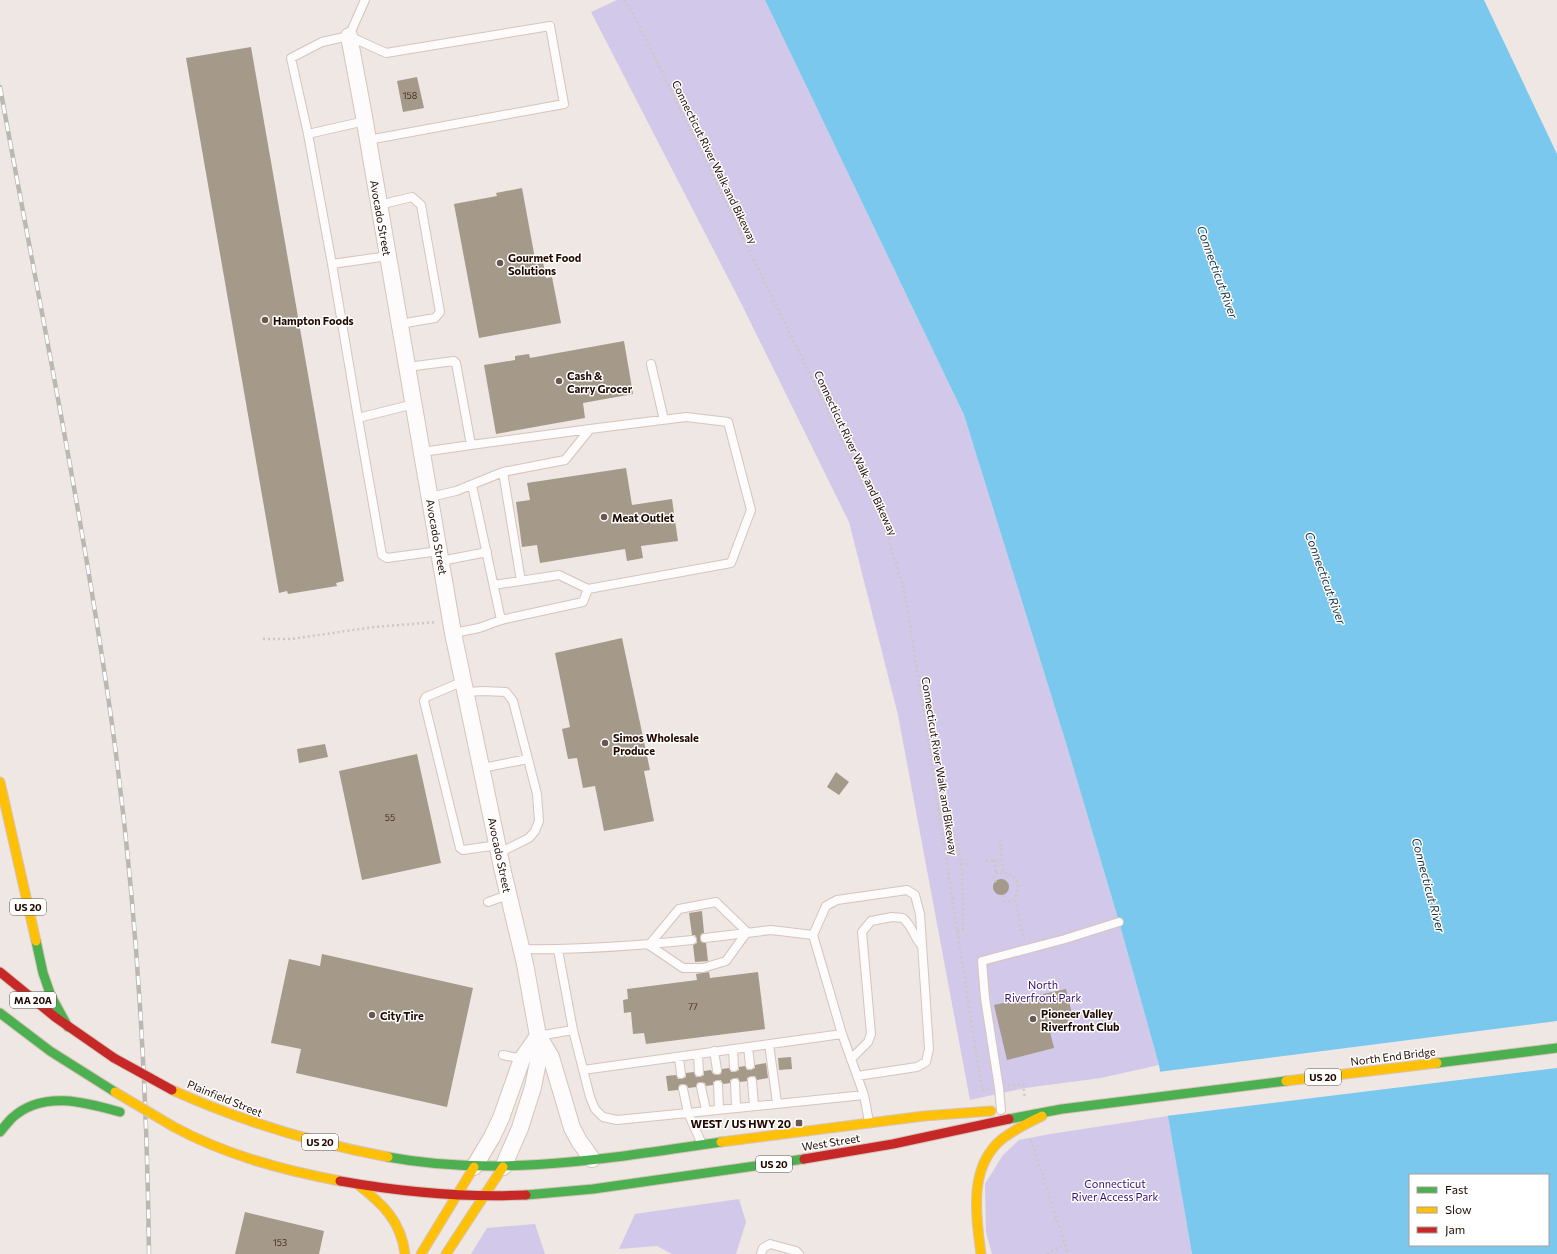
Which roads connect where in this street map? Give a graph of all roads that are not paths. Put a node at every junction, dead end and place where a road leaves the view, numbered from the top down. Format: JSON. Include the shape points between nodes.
{"nodes":[{"id":1,"x":365,"y":0,"type":"edge"},
{"id":2,"x":349,"y":36,"type":"junction"},
{"id":3,"x":365,"y":121,"type":"junction"},
{"id":4,"x":308,"y":134,"type":"junction"},
{"id":5,"x":368,"y":140,"type":"junction"},
{"id":6,"x":380,"y":205,"type":"junction"},
{"id":7,"x":388,"y":256,"type":"junction"},
{"id":8,"x":332,"y":264,"type":"junction"},
{"id":9,"x":400,"y":324,"type":"junction"},
{"id":10,"x":651,"y":364,"type":"dead end"},
{"id":11,"x":407,"y":367,"type":"junction"},
{"id":12,"x":414,"y":404,"type":"junction"},
{"id":13,"x":358,"y":418,"type":"junction"},
{"id":14,"x":664,"y":420,"type":"junction"},
{"id":15,"x":590,"y":429,"type":"junction"},
{"id":16,"x":471,"y":445,"type":"junction"},
{"id":17,"x":422,"y":452,"type":"junction"},
{"id":18,"x":503,"y":472,"type":"junction"},
{"id":19,"x":472,"y":485,"type":"junction"},
{"id":20,"x":430,"y":497,"type":"junction"},
{"id":21,"x":487,"y":552,"type":"junction"},
{"id":22,"x":440,"y":556,"type":"junction"},
{"id":23,"x":521,"y":581,"type":"junction"},
{"id":24,"x":494,"y":585,"type":"junction"},
{"id":25,"x":588,"y":589,"type":"junction"},
{"id":26,"x":502,"y":620,"type":"junction"},
{"id":27,"x":453,"y":627,"type":"junction"},
{"id":28,"x":465,"y":687,"type":"junction"},
{"id":29,"x":528,"y":759,"type":"junction"},
{"id":30,"x":482,"y":768,"type":"junction"},
{"id":31,"x":0,"y":782,"type":"edge"},
{"id":32,"x":498,"y":849,"type":"junction"},
{"id":33,"x":508,"y":895,"type":"junction"},
{"id":34,"x":488,"y":902,"type":"dead end"},
{"id":35,"x":1120,"y":922,"type":"dead end"},
{"id":36,"x":747,"y":932,"type":"junction"},
{"id":37,"x":813,"y":935,"type":"junction"},
{"id":38,"x":705,"y":938,"type":"dead end"},
{"id":39,"x":692,"y":940,"type":"dead end"},
{"id":40,"x":649,"y":945,"type":"junction"},
{"id":41,"x":922,"y":946,"type":"junction"},
{"id":42,"x":522,"y":950,"type":"junction"},
{"id":43,"x":558,"y":950,"type":"junction"},
{"id":44,"x":0,"y":972,"type":"edge"},
{"id":45,"x":0,"y":1013,"type":"edge"},
{"id":46,"x":68,"y":1027,"type":"junction"},
{"id":47,"x":573,"y":1030,"type":"junction"},
{"id":48,"x":842,"y":1034,"type":"junction"},
{"id":49,"x":538,"y":1036,"type":"junction"},
{"id":50,"x":769,"y":1044,"type":"junction"},
{"id":51,"x":748,"y":1047,"type":"junction"},
{"id":52,"x":1557,"y":1048,"type":"edge"},
{"id":53,"x":734,"y":1049,"type":"junction"},
{"id":54,"x":714,"y":1052,"type":"junction"},
{"id":55,"x":698,"y":1054,"type":"junction"},
{"id":56,"x":503,"y":1055,"type":"dead end"},
{"id":57,"x":679,"y":1057,"type":"junction"},
{"id":58,"x":522,"y":1059,"type":"junction"},
{"id":59,"x":851,"y":1059,"type":"junction"},
{"id":60,"x":538,"y":1062,"type":"junction"},
{"id":61,"x":750,"y":1066,"type":"dead end"},
{"id":62,"x":734,"y":1068,"type":"dead end"},
{"id":63,"x":583,"y":1070,"type":"junction"},
{"id":64,"x":717,"y":1070,"type":"dead end"},
{"id":65,"x":699,"y":1072,"type":"dead end"},
{"id":66,"x":681,"y":1074,"type":"dead end"},
{"id":67,"x":857,"y":1076,"type":"junction"},
{"id":68,"x":752,"y":1080,"type":"dead end"},
{"id":69,"x":735,"y":1082,"type":"dead end"},
{"id":70,"x":718,"y":1085,"type":"dead end"},
{"id":71,"x":701,"y":1087,"type":"dead end"},
{"id":72,"x":683,"y":1089,"type":"dead end"},
{"id":73,"x":864,"y":1095,"type":"junction"},
{"id":74,"x":777,"y":1103,"type":"junction"},
{"id":75,"x":754,"y":1106,"type":"junction"},
{"id":76,"x":1090,"y":1106,"type":"joint"},
{"id":77,"x":736,"y":1107,"type":"junction"},
{"id":78,"x":719,"y":1109,"type":"junction"},
{"id":79,"x":1062,"y":1109,"type":"junction"},
{"id":80,"x":706,"y":1110,"type":"junction"},
{"id":81,"x":1001,"y":1110,"type":"junction"},
{"id":82,"x":123,"y":1113,"type":"dead end"},
{"id":83,"x":688,"y":1113,"type":"junction"},
{"id":84,"x":140,"y":1118,"type":"dead end"},
{"id":85,"x":870,"y":1123,"type":"junction"},
{"id":86,"x":174,"y":1127,"type":"junction"},
{"id":87,"x":0,"y":1132,"type":"edge"},
{"id":88,"x":702,"y":1145,"type":"junction"},
{"id":89,"x":874,"y":1147,"type":"junction"},
{"id":90,"x":592,"y":1159,"type":"junction"},
{"id":91,"x":474,"y":1167,"type":"junction"},
{"id":92,"x":503,"y":1167,"type":"junction"},
{"id":93,"x":357,"y":1184,"type":"junction"},
{"id":94,"x":456,"y":1195,"type":"junction"},
{"id":95,"x":483,"y":1196,"type":"junction"},
{"id":96,"x":405,"y":1254,"type":"edge"},
{"id":97,"x":420,"y":1254,"type":"edge"},
{"id":98,"x":446,"y":1254,"type":"edge"},
{"id":99,"x":761,"y":1254,"type":"edge"},
{"id":100,"x":799,"y":1254,"type":"edge"},
{"id":101,"x":981,"y":1254,"type":"edge"}],
"edges":[{"from":1,"to":2,"type":"lane"},
{"from":2,"to":3,"type":"street","name":"Avocado Street"},
{"from":2,"to":4,"type":"lane","via":[[322,42],[290,58]]},
{"from":2,"to":5,"type":"lane","via":[[386,53],[550,26],[564,104]]},
{"from":3,"to":4,"type":"lane"},
{"from":3,"to":5,"type":"street","name":"Avocado Street"},
{"from":4,"to":8,"type":"lane"},
{"from":5,"to":6,"type":"street","name":"Avocado Street"},
{"from":6,"to":7,"type":"street","name":"Avocado Street"},
{"from":6,"to":9,"type":"lane","via":[[412,197],[421,205],[440,312],[435,318]]},
{"from":7,"to":8,"type":"lane"},
{"from":7,"to":9,"type":"street","name":"Avocado Street"},
{"from":8,"to":13,"type":"lane"},
{"from":9,"to":11,"type":"street","name":"Avocado Street"},
{"from":10,"to":14,"type":"lane"},
{"from":11,"to":12,"type":"street","name":"Avocado Street"},
{"from":11,"to":16,"type":"lane","via":[[454,361],[456,363]]},
{"from":12,"to":13,"type":"lane"},
{"from":12,"to":17,"type":"street","name":"Avocado Street"},
{"from":13,"to":22,"type":"lane","via":[[382,556]]},
{"from":14,"to":15,"type":"lane"},
{"from":14,"to":25,"type":"lane","via":[[686,417],[728,422],[751,510],[731,563]]},
{"from":15,"to":16,"type":"lane"},
{"from":15,"to":18,"type":"lane","via":[[565,460]]},
{"from":16,"to":17,"type":"lane"},
{"from":17,"to":20,"type":"street","name":"Avocado Street"},
{"from":18,"to":19,"type":"lane"},
{"from":18,"to":23,"type":"lane"},
{"from":19,"to":20,"type":"lane"},
{"from":19,"to":21,"type":"lane"},
{"from":20,"to":22,"type":"street","name":"Avocado Street"},
{"from":21,"to":22,"type":"lane"},
{"from":21,"to":24,"type":"lane"},
{"from":22,"to":27,"type":"street","name":"Avocado Street"},
{"from":23,"to":24,"type":"lane"},
{"from":23,"to":25,"type":"lane","via":[[559,575]]},
{"from":24,"to":26,"type":"lane"},
{"from":25,"to":26,"type":"lane","via":[[583,602]]},
{"from":26,"to":27,"type":"lane","via":[[479,628]]},
{"from":27,"to":28,"type":"street","name":"Avocado Street"},
{"from":28,"to":29,"type":"lane","via":[[506,692],[513,701]]},
{"from":28,"to":30,"type":"street","name":"Avocado Street"},
{"from":28,"to":32,"type":"lane","via":[[426,697],[424,701],[460,848]]},
{"from":29,"to":30,"type":"lane"},
{"from":29,"to":32,"type":"lane","via":[[537,794],[539,821],[529,838]]},
{"from":30,"to":32,"type":"street","name":"Avocado Street"},
{"from":31,"to":46,"type":"main road","number":"US 20","via":[[43,973],[51,996]]},
{"from":32,"to":33,"type":"street","name":"Avocado Street"},
{"from":33,"to":34,"type":"lane"},
{"from":33,"to":42,"type":"street","name":"Avocado Street"},
{"from":35,"to":81,"type":"lane","via":[[982,961]]},
{"from":36,"to":37,"type":"lane","via":[[771,930]]},
{"from":36,"to":38,"type":"lane"},
{"from":36,"to":40,"type":"lane","via":[[726,961],[703,968],[683,968]]},
{"from":36,"to":40,"type":"lane","via":[[716,902],[679,909]]},
{"from":37,"to":41,"type":"lane","via":[[826,906],[837,900],[907,890],[915,895],[920,914]]},
{"from":37,"to":48,"type":"lane"},
{"from":39,"to":40,"type":"lane"},
{"from":40,"to":43,"type":"lane"},
{"from":41,"to":59,"type":"lane","via":[[914,938],[910,925],[903,918],[892,917],[871,921],[865,927],[862,932],[871,1034],[868,1042]]},
{"from":41,"to":67,"type":"lane","via":[[929,1049],[926,1062],[917,1067]]},
{"from":42,"to":43,"type":"lane"},
{"from":42,"to":49,"type":"street","name":"Avocado Street"},
{"from":43,"to":47,"type":"lane"},
{"from":44,"to":46,"type":"main road","name":"Plainfield Street","number":"MA 20A"},
{"from":45,"to":86,"type":"main road","number":"US 20","bridge":true,"via":[[50,1051]]},
{"from":46,"to":91,"type":"main road","name":"Plainfield Street","number":"US 20","bridge":true,"via":[[114,1058],[172,1090],[267,1128],[379,1155]]},
{"from":47,"to":49,"type":"lane"},
{"from":47,"to":63,"type":"lane"},
{"from":48,"to":50,"type":"lane"},
{"from":48,"to":59,"type":"lane"},
{"from":49,"to":58,"type":"street"},
{"from":49,"to":60,"type":"street","name":"Avocado Street"},
{"from":49,"to":90,"type":"street","name":"Avocado Street","via":[[551,1057],[572,1128]]},
{"from":50,"to":51,"type":"lane"},
{"from":50,"to":74,"type":"lane"},
{"from":51,"to":53,"type":"lane"},
{"from":51,"to":61,"type":"lane"},
{"from":52,"to":76,"type":"main road","name":"North End Bridge","number":"US 20"},
{"from":53,"to":54,"type":"lane"},
{"from":53,"to":62,"type":"lane"},
{"from":54,"to":55,"type":"lane"},
{"from":54,"to":64,"type":"lane"},
{"from":55,"to":57,"type":"lane"},
{"from":55,"to":65,"type":"lane"},
{"from":56,"to":58,"type":"lane"},
{"from":57,"to":63,"type":"lane"},
{"from":57,"to":66,"type":"lane"},
{"from":58,"to":60,"type":"lane"},
{"from":58,"to":91,"type":"street","via":[[498,1124]]},
{"from":59,"to":67,"type":"lane"},
{"from":60,"to":92,"type":"street","name":"Avocado Street","via":[[520,1128]]},
{"from":63,"to":83,"type":"lane","via":[[593,1103],[603,1117],[617,1120]]},
{"from":67,"to":73,"type":"lane"},
{"from":68,"to":75,"type":"lane"},
{"from":69,"to":77,"type":"lane"},
{"from":70,"to":78,"type":"lane"},
{"from":71,"to":80,"type":"lane"},
{"from":72,"to":83,"type":"lane"},
{"from":73,"to":74,"type":"lane"},
{"from":73,"to":85,"type":"lane"},
{"from":74,"to":75,"type":"lane"},
{"from":75,"to":77,"type":"lane"},
{"from":76,"to":79,"type":"main road","name":"West Street","number":"US 20"},
{"from":77,"to":78,"type":"lane"},
{"from":78,"to":80,"type":"lane"},
{"from":79,"to":81,"type":"main road","name":"West Street","number":"US 20"},
{"from":79,"to":89,"type":"main road","name":"West Street","number":"US 20","via":[[1027,1114]]},
{"from":79,"to":101,"type":"main road","via":[[1022,1124],[1003,1137],[987,1155],[980,1170],[976,1189]]},
{"from":80,"to":83,"type":"lane"},
{"from":81,"to":85,"type":"main road","name":"West Street","number":"US 20"},
{"from":82,"to":87,"type":"main road","via":[[79,1101],[49,1100],[22,1110]]},
{"from":83,"to":88,"type":"lane"},
{"from":84,"to":86,"type":"main road","bridge":true},
{"from":85,"to":88,"type":"main road","name":"West Street","number":"US 20"},
{"from":85,"to":89,"type":"main road"},
{"from":86,"to":93,"type":"main road","number":"US 20","via":[[210,1145],[257,1161]]},
{"from":88,"to":90,"type":"main road","name":"West Street","number":"US 20"},
{"from":89,"to":95,"type":"main road","name":"West Street","number":"US 20","via":[[745,1168],[577,1190]]},
{"from":90,"to":92,"type":"main road","name":"West Street","number":"US 20"},
{"from":91,"to":92,"type":"main road","name":"Plainfield Street","number":"US 20"},
{"from":91,"to":94,"type":"main road"},
{"from":92,"to":95,"type":"main road"},
{"from":93,"to":94,"type":"main road","number":"US 20"},
{"from":93,"to":96,"type":"main road","via":[[380,1202],[394,1219],[401,1233]]},
{"from":94,"to":95,"type":"main road","number":"US 20"},
{"from":94,"to":97,"type":"main road"},
{"from":95,"to":98,"type":"main road"},
{"from":99,"to":100,"type":"lane","via":[[762,1248],[770,1244]]}]}
